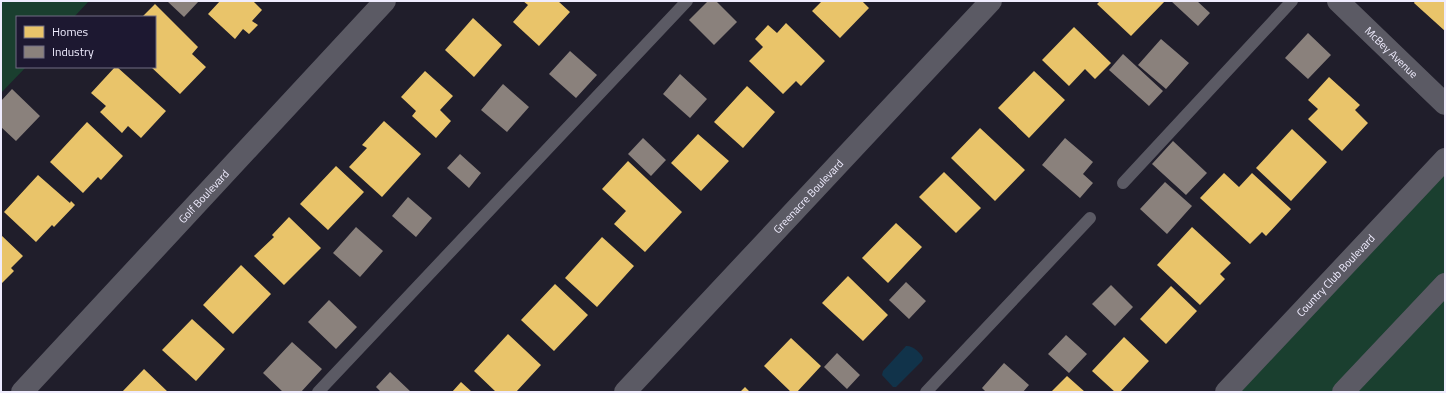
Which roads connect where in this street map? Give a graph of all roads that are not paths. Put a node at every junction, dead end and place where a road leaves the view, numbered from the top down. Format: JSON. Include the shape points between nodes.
{"nodes":[{"id":1,"x":385,"y":1,"type":"edge"},
{"id":2,"x":687,"y":1,"type":"edge"},
{"id":3,"x":991,"y":1,"type":"edge"},
{"id":4,"x":1292,"y":1,"type":"edge"},
{"id":5,"x":1338,"y":1,"type":"edge"},
{"id":6,"x":1445,"y":104,"type":"edge"},
{"id":7,"x":1445,"y":159,"type":"edge"},
{"id":8,"x":1123,"y":183,"type":"dead end"},
{"id":9,"x":1090,"y":218,"type":"dead end"},
{"id":10,"x":1445,"y":284,"type":"edge"},
{"id":11,"x":22,"y":392,"type":"edge"},
{"id":12,"x":318,"y":392,"type":"edge"},
{"id":13,"x":625,"y":392,"type":"edge"},
{"id":14,"x":926,"y":392,"type":"edge"},
{"id":15,"x":1226,"y":392,"type":"edge"},
{"id":16,"x":1343,"y":392,"type":"edge"}],
"edges":[{"from":1,"to":11,"type":"street","name":"Golf Boulevard"},
{"from":2,"to":12,"type":"lane"},
{"from":3,"to":13,"type":"street","name":"Greenacre Boulevard"},
{"from":4,"to":8,"type":"lane"},
{"from":5,"to":6,"type":"street","name":"McBey Avenue"},
{"from":7,"to":15,"type":"street","name":"Country Club Boulevard"},
{"from":9,"to":14,"type":"lane"},
{"from":10,"to":16,"type":"street"}]}
